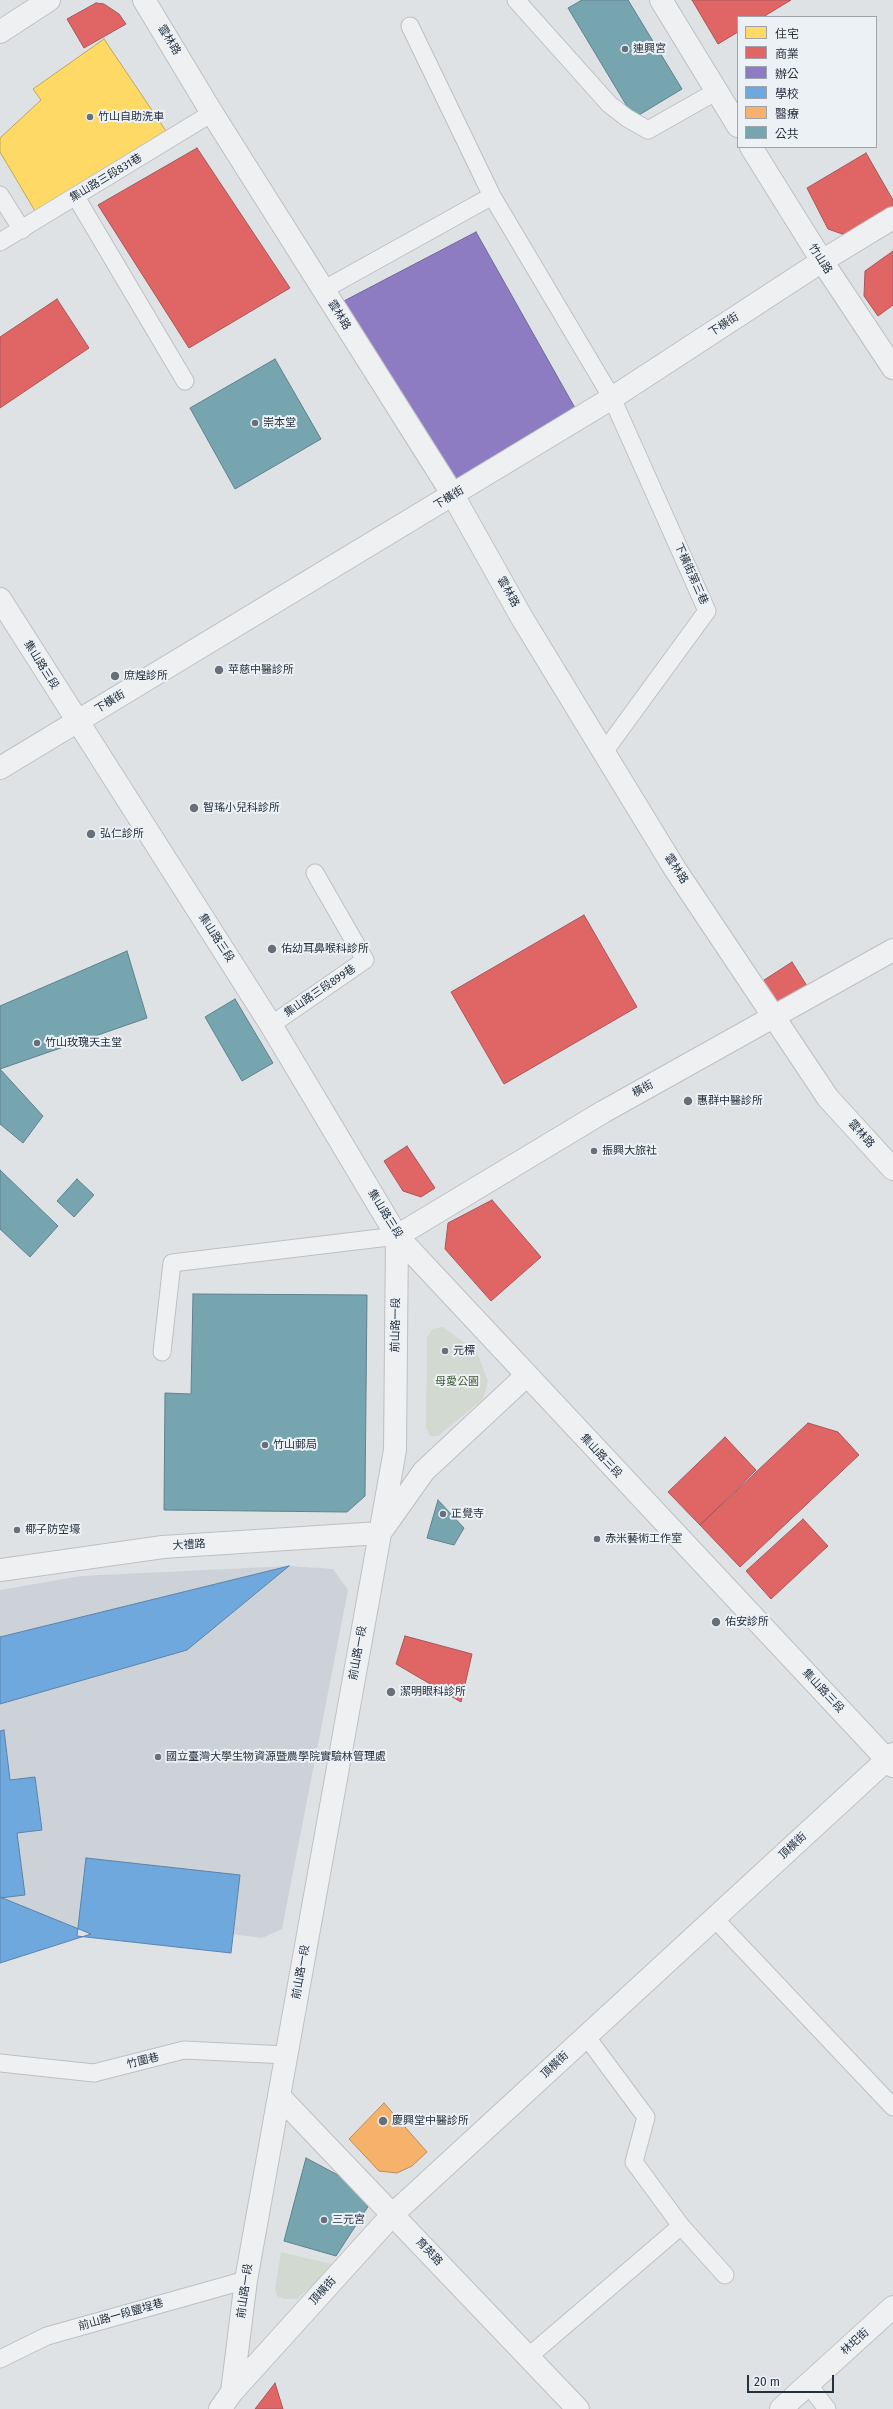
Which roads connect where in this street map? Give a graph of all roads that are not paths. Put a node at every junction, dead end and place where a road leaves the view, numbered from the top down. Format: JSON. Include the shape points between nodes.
{"nodes":[{"id":1,"x":49,"y":0,"type":"edge"},
{"id":2,"x":144,"y":0,"type":"edge"},
{"id":3,"x":516,"y":0,"type":"edge"},
{"id":4,"x":661,"y":0,"type":"edge"},
{"id":5,"x":410,"y":26,"type":"dead end"},
{"id":6,"x":0,"y":32,"type":"edge"},
{"id":7,"x":717,"y":91,"type":"junction"},
{"id":8,"x":212,"y":114,"type":"junction"},
{"id":9,"x":737,"y":124,"type":"edge"},
{"id":10,"x":752,"y":148,"type":"edge"},
{"id":11,"x":0,"y":195,"type":"edge"},
{"id":12,"x":492,"y":196,"type":"junction"},
{"id":13,"x":76,"y":197,"type":"junction"},
{"id":14,"x":893,"y":218,"type":"edge"},
{"id":15,"x":22,"y":230,"type":"junction"},
{"id":16,"x":0,"y":242,"type":"edge"},
{"id":17,"x":822,"y":261,"type":"junction"},
{"id":18,"x":323,"y":290,"type":"junction"},
{"id":19,"x":893,"y":368,"type":"edge"},
{"id":20,"x":185,"y":381,"type":"dead end"},
{"id":21,"x":612,"y":398,"type":"junction"},
{"id":22,"x":453,"y":496,"type":"junction"},
{"id":23,"x":0,"y":599,"type":"edge"},
{"id":24,"x":77,"y":722,"type":"junction"},
{"id":25,"x":604,"y":752,"type":"junction"},
{"id":26,"x":0,"y":768,"type":"edge"},
{"id":27,"x":315,"y":874,"type":"dead end"},
{"id":28,"x":893,"y":950,"type":"edge"},
{"id":29,"x":773,"y":1016,"type":"junction"},
{"id":30,"x":271,"y":1025,"type":"junction"},
{"id":31,"x":893,"y":1169,"type":"edge"},
{"id":32,"x":398,"y":1236,"type":"junction"},
{"id":33,"x":162,"y":1352,"type":"dead end"},
{"id":34,"x":527,"y":1375,"type":"junction"},
{"id":35,"x":380,"y":1533,"type":"junction"},
{"id":36,"x":0,"y":1570,"type":"edge"},
{"id":37,"x":891,"y":1760,"type":"edge"},
{"id":38,"x":714,"y":1918,"type":"junction"},
{"id":39,"x":586,"y":2036,"type":"junction"},
{"id":40,"x":286,"y":2055,"type":"junction"},
{"id":41,"x":0,"y":2063,"type":"edge"},
{"id":42,"x":279,"y":2096,"type":"junction"},
{"id":43,"x":893,"y":2107,"type":"edge"},
{"id":44,"x":394,"y":2214,"type":"junction"},
{"id":45,"x":681,"y":2226,"type":"junction"},
{"id":46,"x":725,"y":2276,"type":"dead end"},
{"id":47,"x":246,"y":2280,"type":"junction"},
{"id":48,"x":893,"y":2307,"type":"edge"},
{"id":49,"x":528,"y":2357,"type":"junction"},
{"id":50,"x":0,"y":2359,"type":"edge"},
{"id":51,"x":808,"y":2384,"type":"junction"},
{"id":52,"x":226,"y":2400,"type":"edge"},
{"id":53,"x":578,"y":2409,"type":"edge"},
{"id":54,"x":781,"y":2409,"type":"edge"},
{"id":55,"x":827,"y":2409,"type":"edge"}],
"edges":[{"from":1,"to":6,"type":"street"},
{"from":2,"to":8,"type":"street","name":"雲林路"},
{"from":3,"to":7,"type":"lane","via":[[609,104],[648,130]]},
{"from":4,"to":7,"type":"street"},
{"from":5,"to":12,"type":"lane"},
{"from":7,"to":9,"type":"street"},
{"from":8,"to":13,"type":"lane","name":"集山路三段831巷"},
{"from":8,"to":18,"type":"street","name":"雲林路"},
{"from":10,"to":17,"type":"street","name":"竹山路"},
{"from":11,"to":15,"type":"lane"},
{"from":12,"to":18,"type":"lane"},
{"from":12,"to":21,"type":"lane"},
{"from":13,"to":15,"type":"lane","name":"集山路三段831巷"},
{"from":13,"to":20,"type":"lane"},
{"from":14,"to":17,"type":"street","name":"下橫街"},
{"from":15,"to":16,"type":"lane","name":"集山路三段831巷"},
{"from":17,"to":19,"type":"street","name":"竹山路"},
{"from":17,"to":21,"type":"street","name":"下橫街"},
{"from":18,"to":22,"type":"street","name":"雲林路"},
{"from":21,"to":22,"type":"street","name":"下橫街"},
{"from":21,"to":25,"type":"lane","name":"下橫街第三巷","via":[[708,611]]},
{"from":22,"to":24,"type":"street","name":"下橫街"},
{"from":22,"to":25,"type":"street","name":"雲林路","via":[[522,618]]},
{"from":23,"to":24,"type":"street","name":"集山路三段"},
{"from":24,"to":26,"type":"street","name":"下橫街"},
{"from":24,"to":30,"type":"street","name":"集山路三段"},
{"from":25,"to":29,"type":"street","name":"雲林路","via":[[675,869]]},
{"from":27,"to":30,"type":"lane","name":"集山路三段899巷","via":[[366,960]]},
{"from":28,"to":29,"type":"street","name":"橫街"},
{"from":29,"to":31,"type":"street","name":"雲林路","via":[[828,1098]]},
{"from":29,"to":32,"type":"street","name":"橫街","via":[[603,1112]]},
{"from":30,"to":32,"type":"street","name":"集山路三段"},
{"from":32,"to":33,"type":"lane","via":[[172,1263]]},
{"from":32,"to":34,"type":"street","name":"集山路三段"},
{"from":32,"to":35,"type":"street","name":"前山路一段","via":[[395,1450]]},
{"from":34,"to":35,"type":"street","name":"前山路一段","via":[[424,1472]]},
{"from":34,"to":37,"type":"street","name":"集山路三段"},
{"from":35,"to":36,"type":"street","name":"大禮路","via":[[163,1547]]},
{"from":35,"to":40,"type":"street","name":"前山路一段"},
{"from":37,"to":38,"type":"street","name":"頂橫街"},
{"from":38,"to":39,"type":"street","name":"頂橫街"},
{"from":38,"to":43,"type":"lane"},
{"from":39,"to":44,"type":"street","name":"頂橫街"},
{"from":39,"to":45,"type":"lane","via":[[646,2117],[634,2162]]},
{"from":40,"to":41,"type":"lane","name":"竹圍巷","via":[[184,2050],[94,2073]]},
{"from":40,"to":42,"type":"street","name":"前山路一段"},
{"from":42,"to":44,"type":"street","name":"育英路"},
{"from":42,"to":47,"type":"street","name":"前山路一段"},
{"from":44,"to":49,"type":"street","name":"育英路"},
{"from":44,"to":52,"type":"street","name":"頂橫街"},
{"from":45,"to":46,"type":"lane"},
{"from":45,"to":49,"type":"lane"},
{"from":47,"to":50,"type":"lane","name":"前山路一段鹽埕巷","via":[[47,2336]]},
{"from":47,"to":52,"type":"street","name":"前山路一段"},
{"from":48,"to":51,"type":"street","name":"林圯街"},
{"from":49,"to":53,"type":"street","name":"育英路"},
{"from":51,"to":54,"type":"street","name":"林圯街"},
{"from":51,"to":55,"type":"lane"}]}
